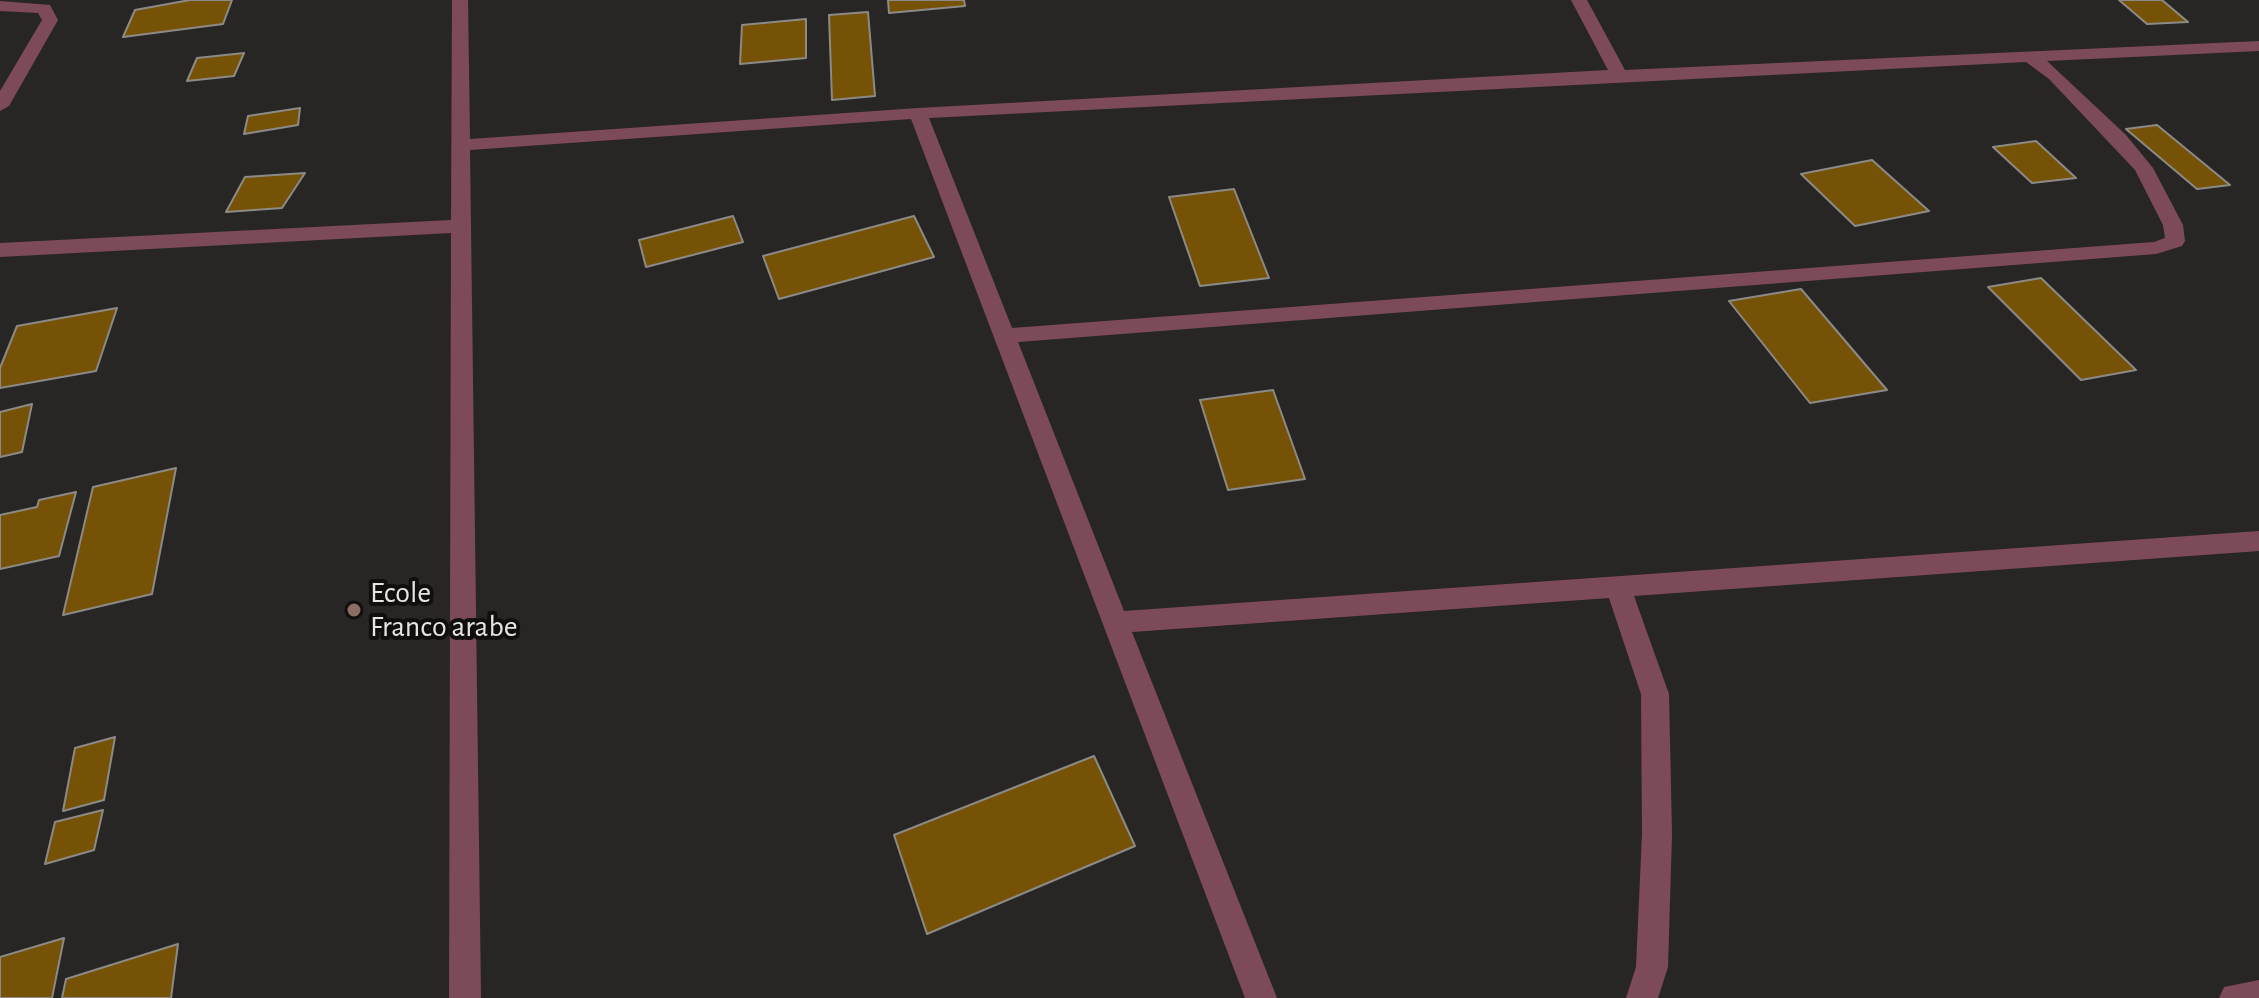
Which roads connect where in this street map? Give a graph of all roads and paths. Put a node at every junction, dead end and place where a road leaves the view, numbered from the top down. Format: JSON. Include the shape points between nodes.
{"nodes":[{"id":1,"x":460,"y":0,"type":"edge"},
{"id":2,"x":1579,"y":0,"type":"edge"},
{"id":3,"x":0,"y":6,"type":"edge"},
{"id":4,"x":2259,"y":46,"type":"edge"},
{"id":5,"x":2031,"y":57,"type":"junction"},
{"id":6,"x":1619,"y":75,"type":"junction"},
{"id":7,"x":0,"y":106,"type":"edge"},
{"id":8,"x":918,"y":113,"type":"junction"},
{"id":9,"x":463,"y":145,"type":"junction"},
{"id":10,"x":461,"y":226,"type":"junction"},
{"id":11,"x":0,"y":250,"type":"edge"},
{"id":12,"x":1005,"y":336,"type":"junction"},
{"id":13,"x":2259,"y":541,"type":"edge"},
{"id":14,"x":1617,"y":585,"type":"junction"},
{"id":15,"x":1116,"y":622,"type":"junction"},
{"id":16,"x":2259,"y":996,"type":"edge"},
{"id":17,"x":465,"y":998,"type":"edge"},
{"id":18,"x":1261,"y":998,"type":"edge"},
{"id":19,"x":1642,"y":998,"type":"edge"},
{"id":20,"x":2235,"y":998,"type":"edge"}],
"edges":[{"from":1,"to":9,"type":"street"},
{"from":2,"to":6,"type":"street"},
{"from":3,"to":7,"type":"street","via":[[44,8],[50,20]]},
{"from":4,"to":5,"type":"street"},
{"from":5,"to":6,"type":"street"},
{"from":5,"to":12,"type":"street","via":[[2099,117],[2144,168],[2173,225],[2175,241],[2156,248]]},
{"from":6,"to":8,"type":"street"},
{"from":8,"to":9,"type":"street"},
{"from":8,"to":12,"type":"street"},
{"from":9,"to":10,"type":"street"},
{"from":10,"to":11,"type":"street"},
{"from":10,"to":17,"type":"street"},
{"from":12,"to":15,"type":"street"},
{"from":13,"to":14,"type":"street"},
{"from":14,"to":15,"type":"street"},
{"from":14,"to":19,"type":"street","via":[[1655,694],[1652,967]]},
{"from":15,"to":18,"type":"street"},
{"from":16,"to":20,"type":"street"}]}
